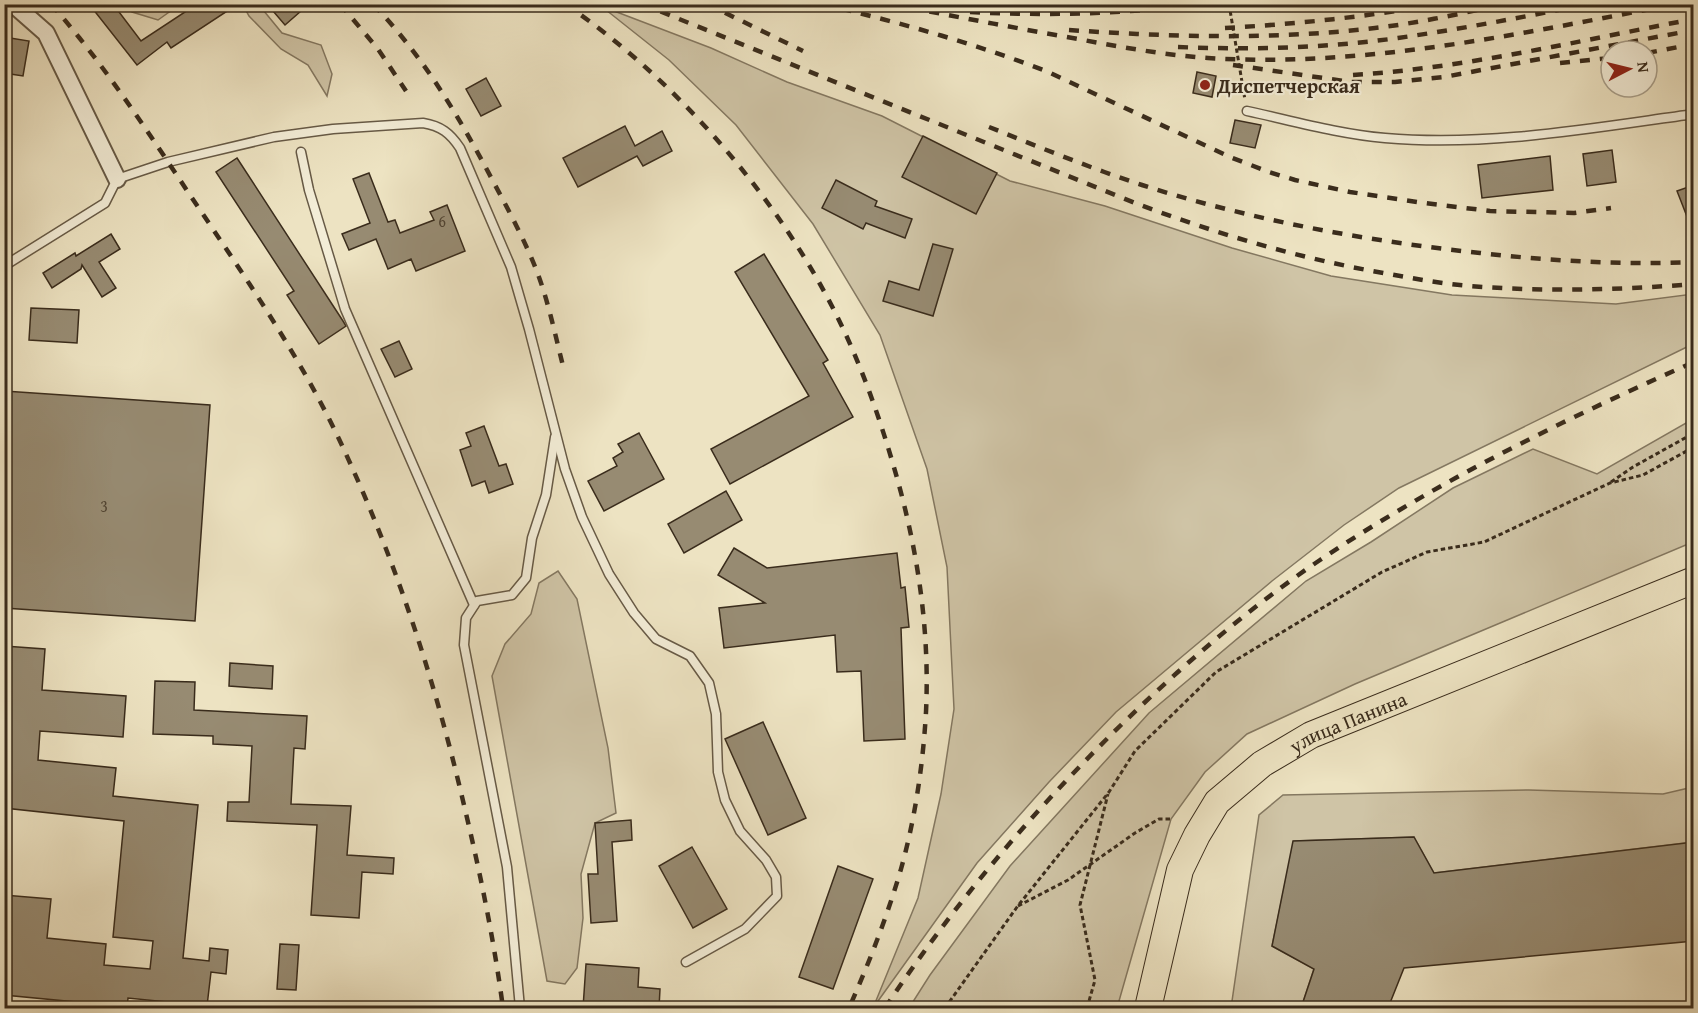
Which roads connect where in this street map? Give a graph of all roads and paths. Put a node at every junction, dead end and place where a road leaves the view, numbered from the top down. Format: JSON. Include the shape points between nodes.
{"nodes":[{"id":1,"x":13,"y":4,"type":"edge"},
{"id":2,"x":1230,"y":4,"type":"edge"},
{"id":3,"x":1247,"y":111,"type":"joint"},
{"id":4,"x":1694,"y":114,"type":"edge"},
{"id":5,"x":302,"y":152,"type":"dead end"},
{"id":6,"x":117,"y":179,"type":"junction"},
{"id":7,"x":4,"y":266,"type":"edge"},
{"id":8,"x":1694,"y":433,"type":"edge"},
{"id":9,"x":555,"y":434,"type":"junction"},
{"id":10,"x":1694,"y":447,"type":"edge"},
{"id":11,"x":1610,"y":483,"type":"junction"},
{"id":12,"x":1694,"y":580,"type":"edge"},
{"id":13,"x":474,"y":605,"type":"junction"},
{"id":14,"x":1109,"y":792,"type":"junction"},
{"id":15,"x":1171,"y":819,"type":"dead end"},
{"id":16,"x":1017,"y":907,"type":"junction"},
{"id":17,"x":686,"y":962,"type":"dead end"},
{"id":18,"x":520,"y":1008,"type":"edge"},
{"id":19,"x":945,"y":1008,"type":"edge"},
{"id":20,"x":1087,"y":1008,"type":"edge"},
{"id":21,"x":1148,"y":1008,"type":"edge"}],
"edges":[{"from":1,"to":6,"type":"street","via":[[46,33]]},
{"from":2,"to":3,"type":"path"},
{"from":3,"to":4,"type":"lane","via":[[1354,134],[1419,140],[1529,136]]},
{"from":5,"to":13,"type":"lane","via":[[309,190],[345,309]]},
{"from":6,"to":7,"type":"lane","via":[[105,203]]},
{"from":6,"to":9,"type":"lane","via":[[168,162],[274,137],[405,124],[434,125],[444,130],[460,148],[511,267]]},
{"from":8,"to":11,"type":"path"},
{"from":9,"to":13,"type":"lane","via":[[546,495],[532,538],[526,578],[512,595],[477,601]]},
{"from":9,"to":17,"type":"lane","via":[[582,517],[617,588],[645,628],[656,639],[690,656],[709,683],[716,714],[718,772],[724,800],[740,831],[776,877],[777,896],[745,929]]},
{"from":10,"to":11,"type":"path","via":[[1643,476]]},
{"from":11,"to":14,"type":"path","via":[[1484,542],[1427,552],[1382,572],[1216,672],[1135,751]]},
{"from":12,"to":21,"type":"main road","name":"улица Панина","via":[[1311,735],[1262,764],[1217,802],[1180,870]]},
{"from":13,"to":18,"type":"lane","via":[[466,618],[464,645],[507,867]]},
{"from":14,"to":16,"type":"path"},
{"from":14,"to":20,"type":"path","via":[[1080,905],[1095,980]]},
{"from":15,"to":16,"type":"path","via":[[1159,819],[1068,880]]},
{"from":16,"to":19,"type":"path"}]}
